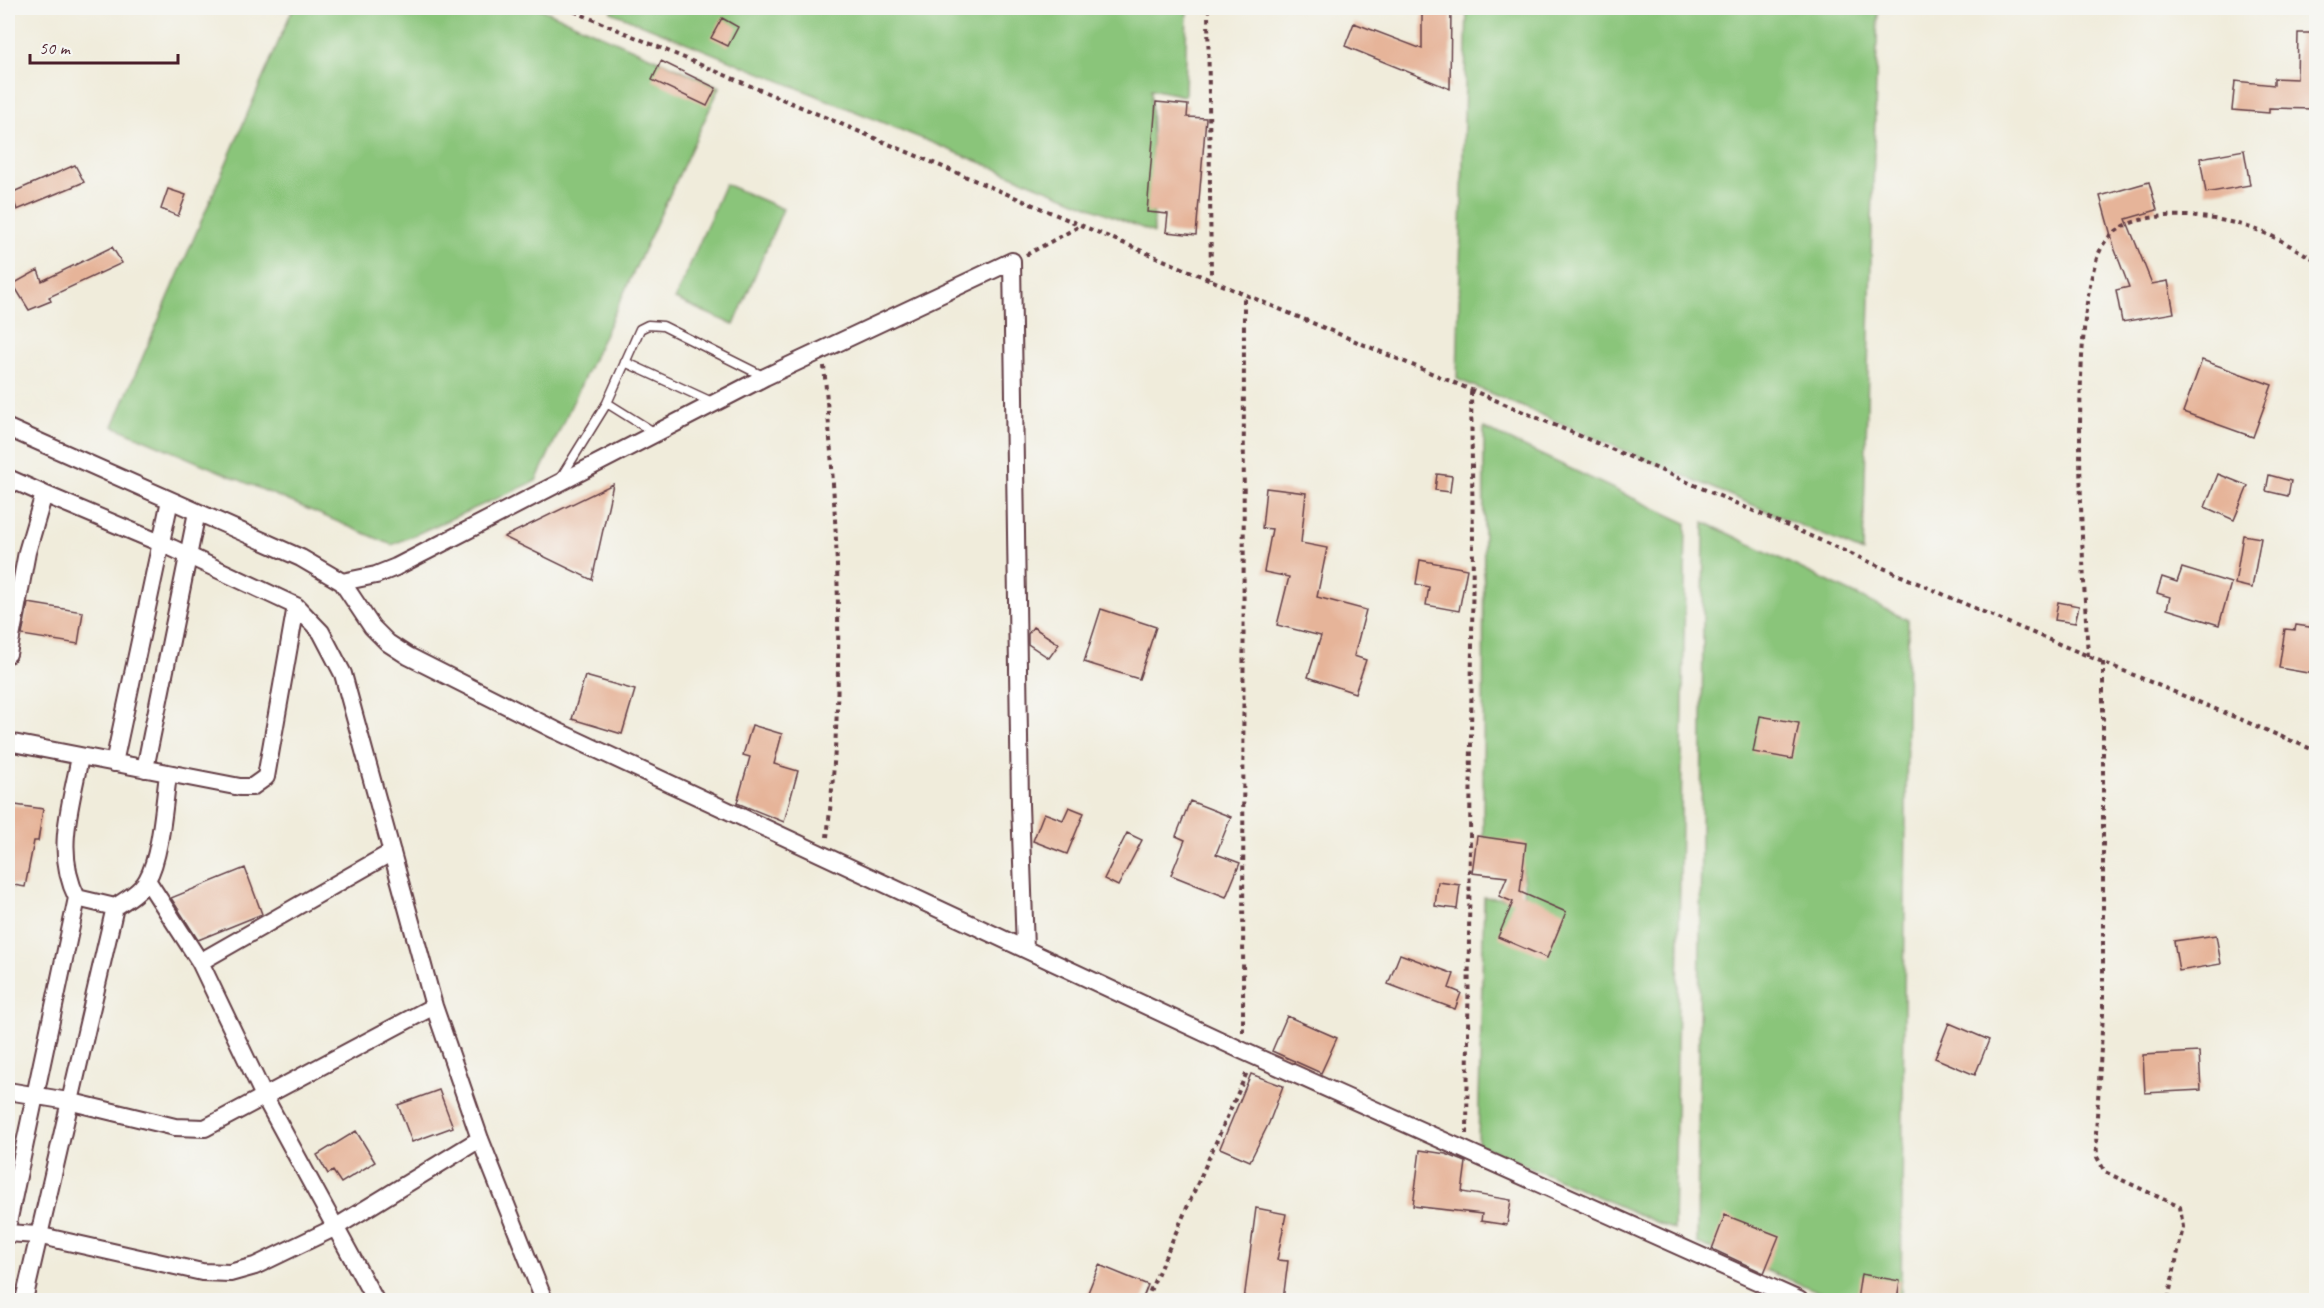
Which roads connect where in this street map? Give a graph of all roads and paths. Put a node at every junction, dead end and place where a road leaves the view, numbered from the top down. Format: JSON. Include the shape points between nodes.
{"nodes":[{"id":1,"x":566,"y":8,"type":"edge"},
{"id":2,"x":1208,"y":8,"type":"edge"},
{"id":3,"x":1080,"y":226,"type":"junction"},
{"id":4,"x":2316,"y":260,"type":"edge"},
{"id":5,"x":1011,"y":261,"type":"junction"},
{"id":6,"x":1211,"y":279,"type":"junction"},
{"id":7,"x":1244,"y":294,"type":"junction"},
{"id":8,"x":823,"y":350,"type":"junction"},
{"id":9,"x":625,"y":362,"type":"junction"},
{"id":10,"x":765,"y":377,"type":"junction"},
{"id":11,"x":1471,"y":390,"type":"junction"},
{"id":12,"x":607,"y":403,"type":"junction"},
{"id":13,"x":715,"y":404,"type":"junction"},
{"id":14,"x":8,"y":428,"type":"edge"},
{"id":15,"x":656,"y":434,"type":"junction"},
{"id":16,"x":8,"y":478,"type":"edge"},
{"id":17,"x":559,"y":482,"type":"junction"},
{"id":18,"x":44,"y":494,"type":"junction"},
{"id":19,"x":170,"y":500,"type":"junction"},
{"id":20,"x":197,"y":512,"type":"junction"},
{"id":21,"x":161,"y":543,"type":"junction"},
{"id":22,"x":187,"y":555,"type":"junction"},
{"id":23,"x":342,"y":582,"type":"junction"},
{"id":24,"x":296,"y":606,"type":"junction"},
{"id":25,"x":8,"y":654,"type":"edge"},
{"id":26,"x":2088,"y":656,"type":"junction"},
{"id":27,"x":2103,"y":662,"type":"junction"},
{"id":28,"x":8,"y":742,"type":"edge"},
{"id":29,"x":2316,"y":751,"type":"edge"},
{"id":30,"x":80,"y":757,"type":"junction"},
{"id":31,"x":114,"y":763,"type":"junction"},
{"id":32,"x":145,"y":769,"type":"junction"},
{"id":33,"x":168,"y":774,"type":"junction"},
{"id":34,"x":392,"y":852,"type":"junction"},
{"id":35,"x":824,"y":856,"type":"junction"},
{"id":36,"x":147,"y":880,"type":"junction"},
{"id":37,"x":77,"y":898,"type":"junction"},
{"id":38,"x":114,"y":907,"type":"junction"},
{"id":39,"x":1025,"y":949,"type":"junction"},
{"id":40,"x":200,"y":962,"type":"junction"},
{"id":41,"x":434,"y":1006,"type":"junction"},
{"id":42,"x":1248,"y":1053,"type":"junction"},
{"id":43,"x":8,"y":1091,"type":"edge"},
{"id":44,"x":264,"y":1096,"type":"junction"},
{"id":45,"x":33,"y":1097,"type":"junction"},
{"id":46,"x":68,"y":1101,"type":"junction"},
{"id":47,"x":480,"y":1139,"type":"junction"},
{"id":48,"x":1466,"y":1153,"type":"junction"},
{"id":49,"x":8,"y":1223,"type":"edge"},
{"id":50,"x":336,"y":1227,"type":"junction"},
{"id":51,"x":8,"y":1233,"type":"edge"},
{"id":52,"x":37,"y":1235,"type":"junction"},
{"id":53,"x":24,"y":1300,"type":"edge"},
{"id":54,"x":375,"y":1300,"type":"edge"},
{"id":55,"x":544,"y":1300,"type":"edge"},
{"id":56,"x":1146,"y":1300,"type":"edge"},
{"id":57,"x":1799,"y":1300,"type":"edge"},
{"id":58,"x":2168,"y":1300,"type":"edge"}],
"edges":[{"from":1,"to":3,"type":"path"},
{"from":2,"to":6,"type":"path"},
{"from":3,"to":5,"type":"path"},
{"from":3,"to":6,"type":"path"},
{"from":4,"to":26,"type":"path","via":[[2253,228],[2175,214],[2142,219],[2109,237],[2099,251],[2084,324],[2080,493]]},
{"from":5,"to":8,"type":"street"},
{"from":5,"to":39,"type":"street"},
{"from":6,"to":7,"type":"path"},
{"from":7,"to":11,"type":"path"},
{"from":7,"to":42,"type":"path"},
{"from":8,"to":10,"type":"street"},
{"from":8,"to":35,"type":"path","via":[[834,476],[840,631],[836,760]]},
{"from":9,"to":10,"type":"lane","via":[[640,329],[654,325]]},
{"from":9,"to":12,"type":"lane"},
{"from":9,"to":13,"type":"lane"},
{"from":10,"to":13,"type":"street"},
{"from":11,"to":26,"type":"path"},
{"from":11,"to":48,"type":"path"},
{"from":12,"to":15,"type":"lane"},
{"from":12,"to":17,"type":"lane"},
{"from":13,"to":15,"type":"street"},
{"from":14,"to":19,"type":"street"},
{"from":15,"to":17,"type":"street"},
{"from":16,"to":18,"type":"street"},
{"from":17,"to":23,"type":"street","via":[[396,567]]},
{"from":18,"to":21,"type":"street"},
{"from":18,"to":25,"type":"street","via":[[27,552]]},
{"from":19,"to":20,"type":"street"},
{"from":19,"to":21,"type":"street"},
{"from":20,"to":22,"type":"street"},
{"from":20,"to":23,"type":"street","via":[[301,558]]},
{"from":21,"to":22,"type":"street"},
{"from":21,"to":31,"type":"street"},
{"from":22,"to":24,"type":"street"},
{"from":22,"to":32,"type":"street"},
{"from":23,"to":35,"type":"street","via":[[372,627],[408,656]]},
{"from":24,"to":33,"type":"street","via":[[266,777],[252,787],[240,787]]},
{"from":24,"to":34,"type":"street","via":[[321,632],[343,674]]},
{"from":26,"to":27,"type":"path"},
{"from":27,"to":29,"type":"path"},
{"from":27,"to":58,"type":"path","via":[[2103,1014],[2097,1157],[2105,1172],[2180,1207],[2183,1227]]},
{"from":28,"to":30,"type":"street"},
{"from":30,"to":31,"type":"street"},
{"from":30,"to":37,"type":"street","via":[[64,861]]},
{"from":31,"to":32,"type":"street"},
{"from":32,"to":33,"type":"street"},
{"from":33,"to":36,"type":"street","via":[[158,846]]},
{"from":34,"to":40,"type":"street"},
{"from":34,"to":41,"type":"street"},
{"from":35,"to":39,"type":"street"},
{"from":36,"to":38,"type":"street"},
{"from":36,"to":40,"type":"street"},
{"from":37,"to":38,"type":"street"},
{"from":37,"to":45,"type":"street"},
{"from":38,"to":46,"type":"street"},
{"from":39,"to":42,"type":"street"},
{"from":40,"to":44,"type":"street"},
{"from":41,"to":44,"type":"street"},
{"from":41,"to":47,"type":"street"},
{"from":42,"to":48,"type":"street"},
{"from":42,"to":56,"type":"path"},
{"from":43,"to":45,"type":"street"},
{"from":44,"to":46,"type":"street","via":[[213,1124],[194,1128],[175,1127]]},
{"from":44,"to":50,"type":"street"},
{"from":45,"to":46,"type":"street"},
{"from":45,"to":49,"type":"street"},
{"from":46,"to":52,"type":"street"},
{"from":47,"to":50,"type":"street"},
{"from":47,"to":55,"type":"street"},
{"from":48,"to":57,"type":"street"},
{"from":50,"to":52,"type":"street","via":[[255,1266],[230,1273],[202,1272]]},
{"from":50,"to":54,"type":"street"},
{"from":51,"to":52,"type":"street"},
{"from":52,"to":53,"type":"street"}]}
